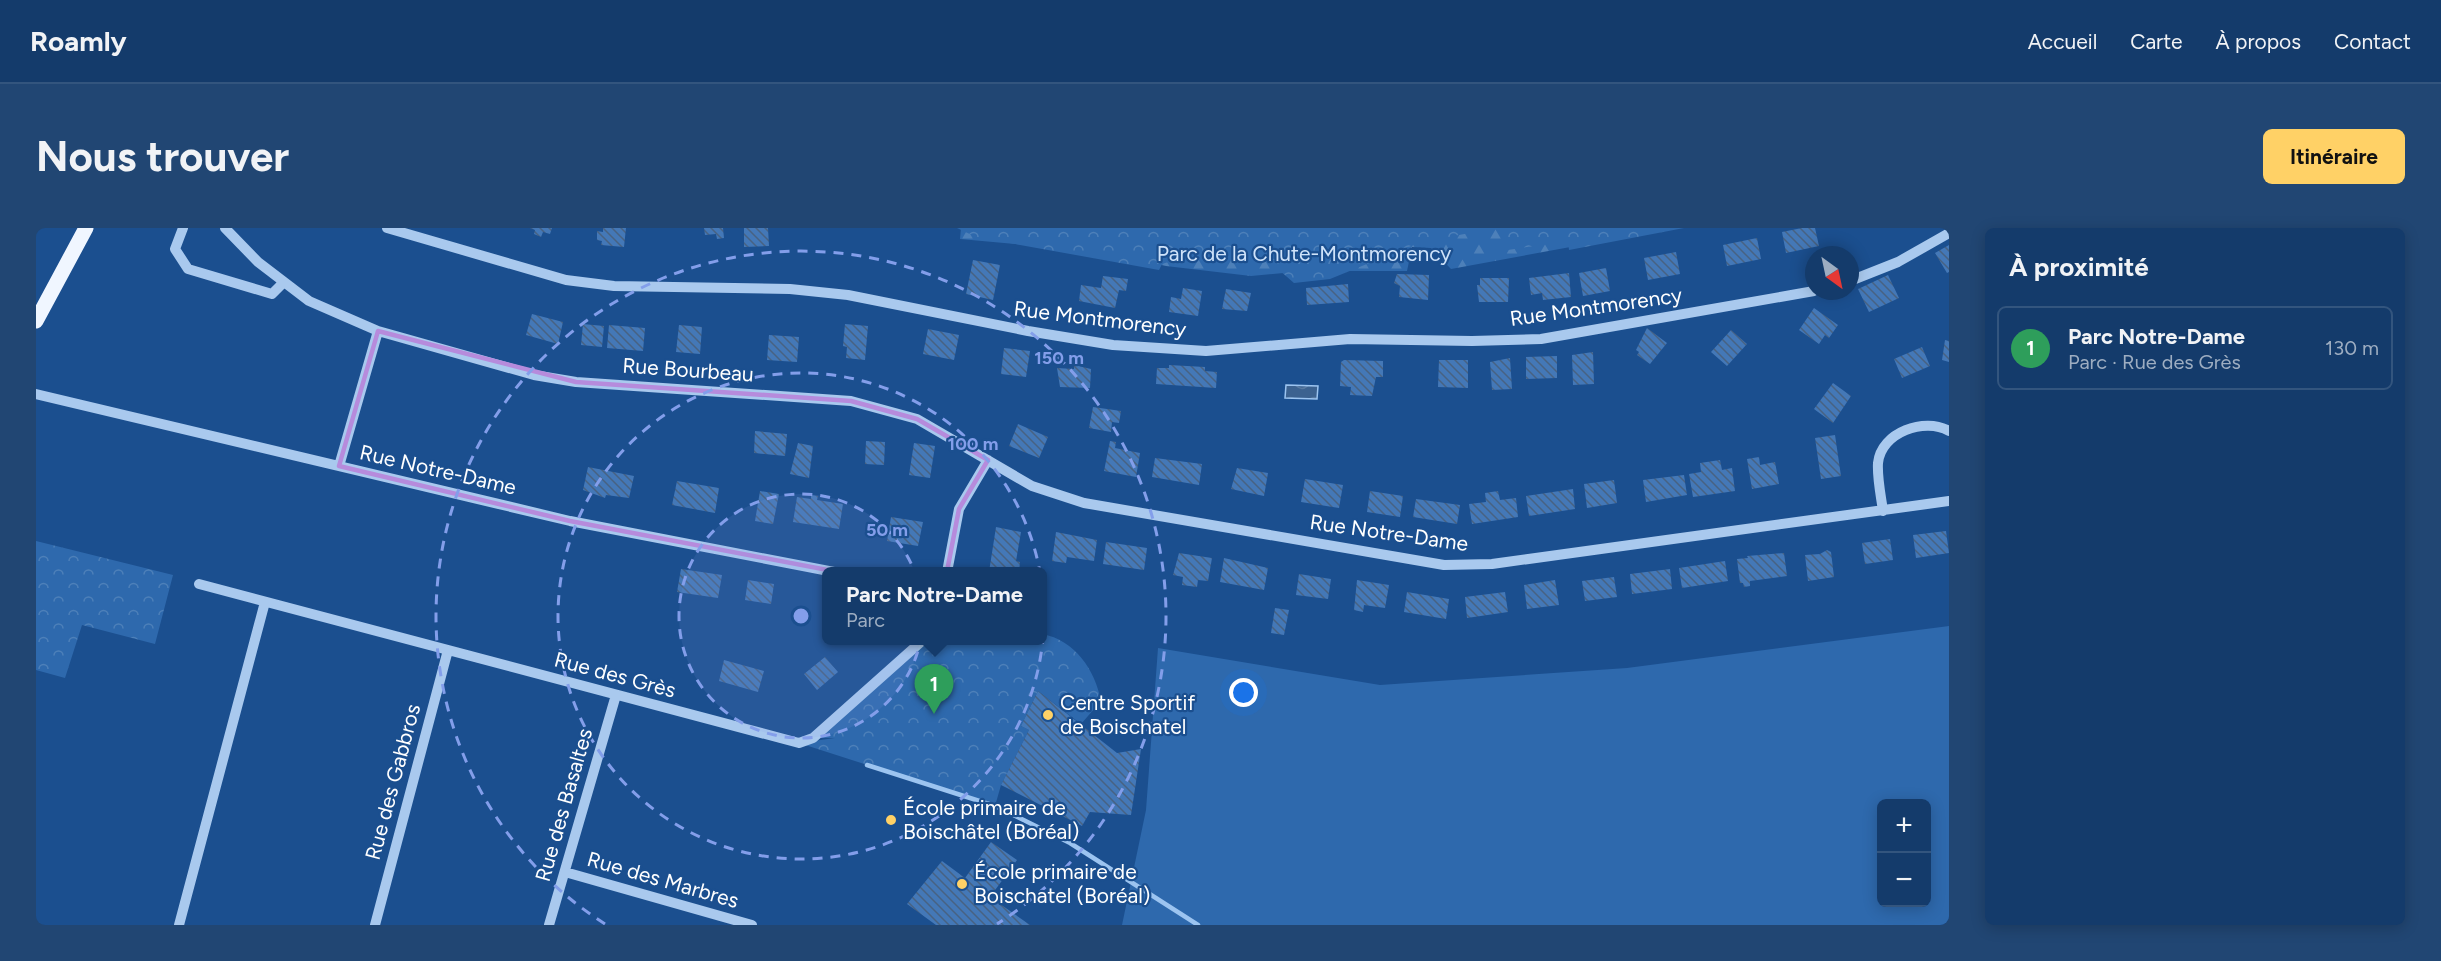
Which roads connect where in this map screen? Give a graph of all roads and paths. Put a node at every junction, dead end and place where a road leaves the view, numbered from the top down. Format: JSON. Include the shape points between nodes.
{"nodes":[{"id":1,"x":86,"y":228,"type":"edge"},
{"id":2,"x":183,"y":228,"type":"edge"},
{"id":3,"x":225,"y":228,"type":"edge"},
{"id":4,"x":387,"y":228,"type":"edge"},
{"id":5,"x":1949,"y":233,"type":"edge"},
{"id":6,"x":1859,"y":277,"type":"edge"},
{"id":7,"x":284,"y":282,"type":"junction"},
{"id":8,"x":1805,"y":293,"type":"edge"},
{"id":9,"x":36,"y":321,"type":"edge"},
{"id":10,"x":378,"y":331,"type":"junction"},
{"id":11,"x":36,"y":394,"type":"edge"},
{"id":12,"x":1949,"y":431,"type":"edge"},
{"id":13,"x":988,"y":460,"type":"junction"},
{"id":14,"x":339,"y":466,"type":"junction"},
{"id":15,"x":1949,"y":501,"type":"edge"},
{"id":16,"x":1883,"y":511,"type":"junction"},
{"id":17,"x":948,"y":567,"type":"edge"},
{"id":18,"x":822,"y":570,"type":"edge"},
{"id":19,"x":198,"y":584,"type":"dead end"},
{"id":20,"x":265,"y":602,"type":"junction"},
{"id":21,"x":917,"y":645,"type":"edge"},
{"id":22,"x":448,"y":650,"type":"junction"},
{"id":23,"x":616,"y":695,"type":"junction"},
{"id":24,"x":565,"y":872,"type":"junction"},
{"id":25,"x":179,"y":925,"type":"edge"},
{"id":26,"x":375,"y":925,"type":"edge"},
{"id":27,"x":549,"y":925,"type":"edge"},
{"id":28,"x":752,"y":925,"type":"edge"}],
"edges":[{"from":1,"to":9,"type":"main road"},
{"from":2,"to":7,"type":"street","via":[[175,249],[188,269],[272,294]]},
{"from":3,"to":7,"type":"street","name":"Rue Bourbeau"},
{"from":4,"to":8,"type":"street","name":"Rue Montmorency","via":[[566,280],[614,286],[790,289],[848,295],[1113,345],[1206,351],[1350,339],[1540,339]]},
{"from":5,"to":6,"type":"street","via":[[1898,262]]},
{"from":7,"to":10,"type":"street","name":"Rue Bourbeau","via":[[309,301]]},
{"from":10,"to":13,"type":"street","name":"Rue Bourbeau","via":[[534,375],[576,382],[851,401],[917,419]]},
{"from":10,"to":14,"type":"street"},
{"from":11,"to":14,"type":"street","name":"Rue Notre-Dame"},
{"from":12,"to":16,"type":"street","via":[[1938,425],[1920,426],[1902,432],[1884,448],[1878,463]]},
{"from":13,"to":16,"type":"street","name":"Rue Notre-Dame","via":[[1032,486],[1084,503],[1444,564],[1492,564]]},
{"from":13,"to":17,"type":"street","via":[[959,509]]},
{"from":14,"to":18,"type":"street","name":"Rue Notre-Dame","via":[[570,521]]},
{"from":15,"to":16,"type":"street","name":"Rue Notre-Dame"},
{"from":19,"to":20,"type":"street","name":"Rue des Grès"},
{"from":20,"to":22,"type":"street","name":"Rue des Grès"},
{"from":20,"to":25,"type":"street"},
{"from":21,"to":23,"type":"street","name":"Rue des Grès","via":[[821,731],[798,743]]},
{"from":22,"to":23,"type":"street","name":"Rue des Grès"},
{"from":22,"to":26,"type":"street","name":"Rue des Gabbros"},
{"from":23,"to":24,"type":"street","name":"Rue des Basaltes"},
{"from":24,"to":27,"type":"street","name":"Rue des Basaltes"},
{"from":24,"to":28,"type":"street","name":"Rue des Marbres"}]}
